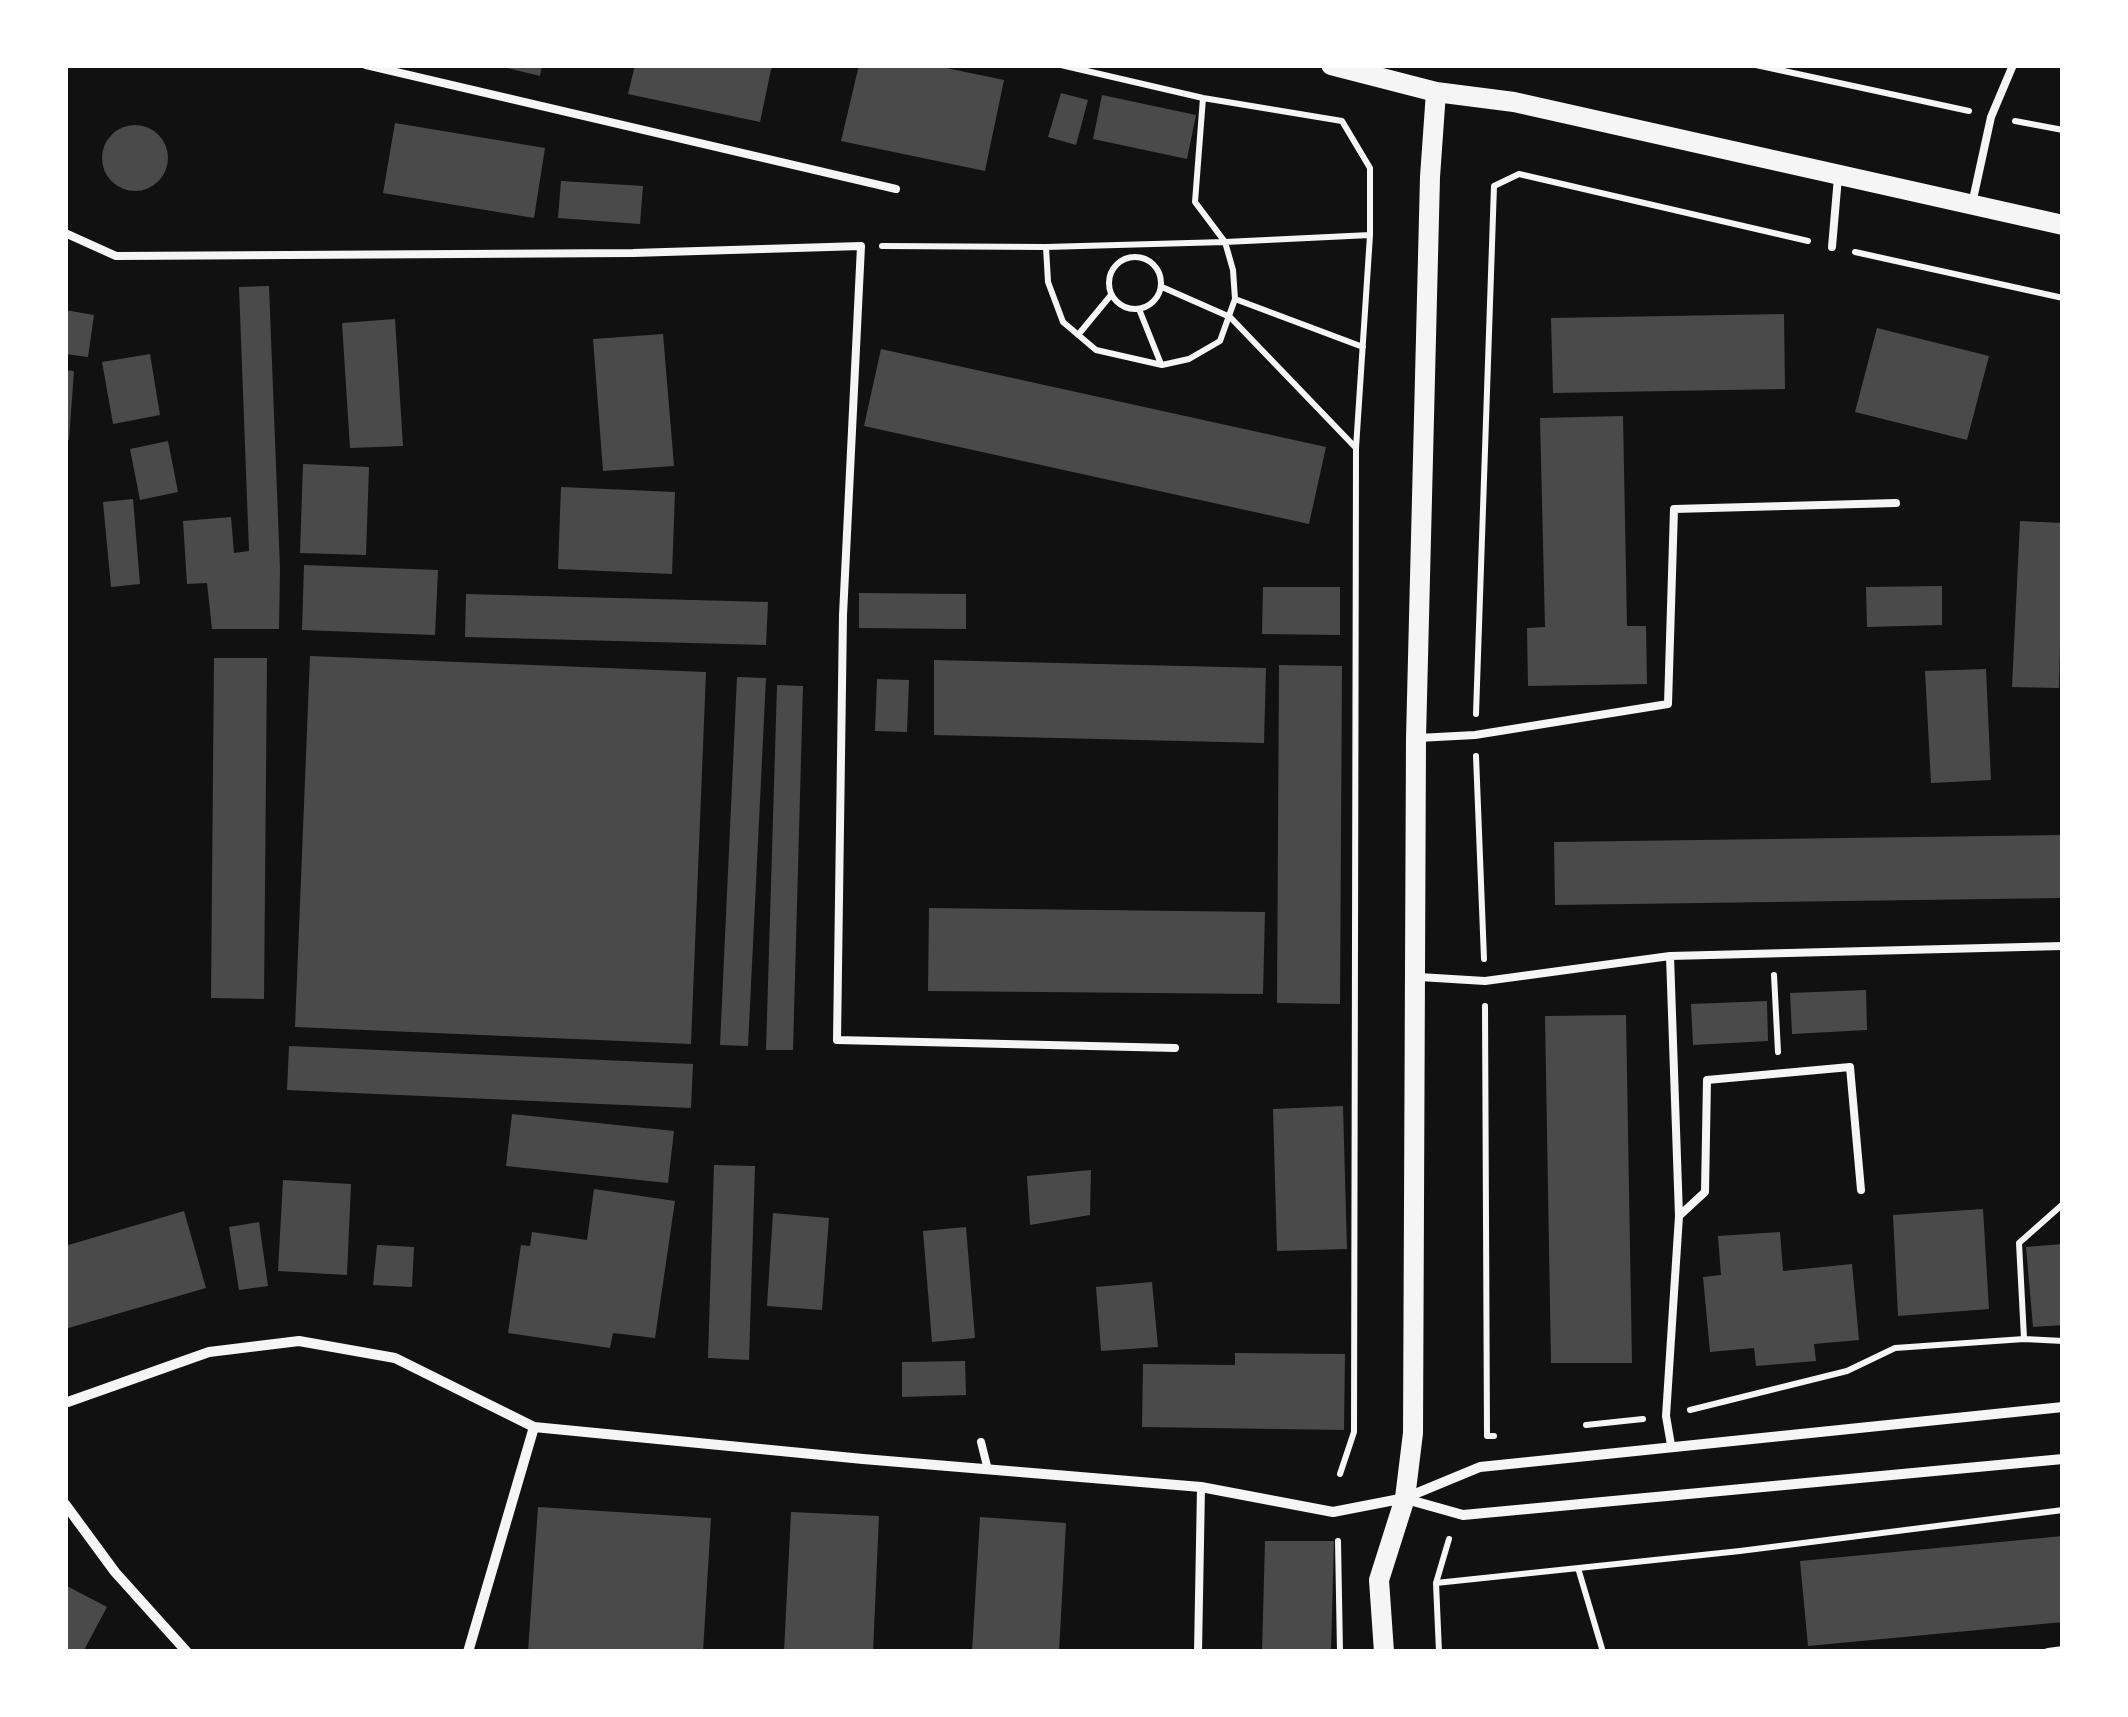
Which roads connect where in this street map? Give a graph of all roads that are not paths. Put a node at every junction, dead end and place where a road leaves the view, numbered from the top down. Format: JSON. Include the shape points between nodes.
{"nodes":[{"id":1,"x":366,"y":65,"type":"edge"},
{"id":2,"x":1331,"y":65,"type":"edge"},
{"id":3,"x":2013,"y":65,"type":"edge"},
{"id":4,"x":1436,"y":92,"type":"junction"},
{"id":5,"x":1838,"y":176,"type":"junction"},
{"id":6,"x":896,"y":189,"type":"dead end"},
{"id":7,"x":1972,"y":204,"type":"junction"},
{"id":8,"x":2063,"y":225,"type":"edge"},
{"id":9,"x":65,"y":233,"type":"edge"},
{"id":10,"x":1832,"y":247,"type":"road end"},
{"id":11,"x":1896,"y":503,"type":"dead end"},
{"id":12,"x":1416,"y":738,"type":"junction"},
{"id":13,"x":2063,"y":946,"type":"edge"},
{"id":14,"x":1670,"y":956,"type":"junction"},
{"id":15,"x":1415,"y":977,"type":"junction"},
{"id":16,"x":1174,"y":1048,"type":"dead end"},
{"id":17,"x":1860,"y":1190,"type":"dead end"},
{"id":18,"x":1679,"y":1216,"type":"junction"},
{"id":19,"x":65,"y":1403,"type":"edge"},
{"id":20,"x":2063,"y":1407,"type":"edge"},
{"id":21,"x":534,"y":1426,"type":"junction"},
{"id":22,"x":981,"y":1442,"type":"dead end"},
{"id":23,"x":1670,"y":1445,"type":"junction"},
{"id":24,"x":2063,"y":1458,"type":"edge"},
{"id":25,"x":988,"y":1470,"type":"junction"},
{"id":26,"x":1201,"y":1487,"type":"junction"},
{"id":27,"x":1405,"y":1498,"type":"junction"},
{"id":28,"x":65,"y":1504,"type":"edge"},
{"id":29,"x":2063,"y":1650,"type":"edge"},
{"id":30,"x":188,"y":1652,"type":"edge"},
{"id":31,"x":468,"y":1652,"type":"edge"},
{"id":32,"x":1198,"y":1652,"type":"edge"},
{"id":33,"x":1384,"y":1652,"type":"edge"},
{"id":34,"x":2048,"y":1652,"type":"edge"}],
"edges":[{"from":1,"to":6,"type":"lane"},
{"from":2,"to":4,"type":"main road"},
{"from":3,"to":7,"type":"lane","via":[[1992,116]]},
{"from":4,"to":5,"type":"main road","via":[[1514,102]]},
{"from":4,"to":12,"type":"main road"},
{"from":5,"to":7,"type":"main road"},
{"from":5,"to":10,"type":"lane"},
{"from":7,"to":8,"type":"main road"},
{"from":9,"to":16,"type":"lane","via":[[116,256],[861,246],[843,616],[837,1040]]},
{"from":11,"to":12,"type":"lane","via":[[1674,509],[1668,704],[1476,736]]},
{"from":12,"to":15,"type":"main road"},
{"from":13,"to":14,"type":"lane"},
{"from":14,"to":15,"type":"lane","via":[[1485,981]]},
{"from":14,"to":18,"type":"lane"},
{"from":15,"to":27,"type":"main road","via":[[1413,1433]]},
{"from":17,"to":18,"type":"lane","via":[[1850,1067],[1707,1080],[1705,1192]]},
{"from":18,"to":23,"type":"lane","via":[[1666,1416]]},
{"from":19,"to":21,"type":"street","via":[[210,1352],[300,1341],[395,1358]]},
{"from":20,"to":23,"type":"street"},
{"from":21,"to":25,"type":"street"},
{"from":21,"to":31,"type":"street"},
{"from":22,"to":25,"type":"lane"},
{"from":23,"to":27,"type":"street","via":[[1480,1467]]},
{"from":24,"to":27,"type":"street","via":[[1456,1514]]},
{"from":25,"to":26,"type":"street"},
{"from":26,"to":27,"type":"street","via":[[1333,1512]]},
{"from":26,"to":32,"type":"lane"},
{"from":27,"to":33,"type":"main road","via":[[1379,1580]]},
{"from":28,"to":30,"type":"street","via":[[115,1572]]},
{"from":29,"to":34,"type":"lane"}]}
